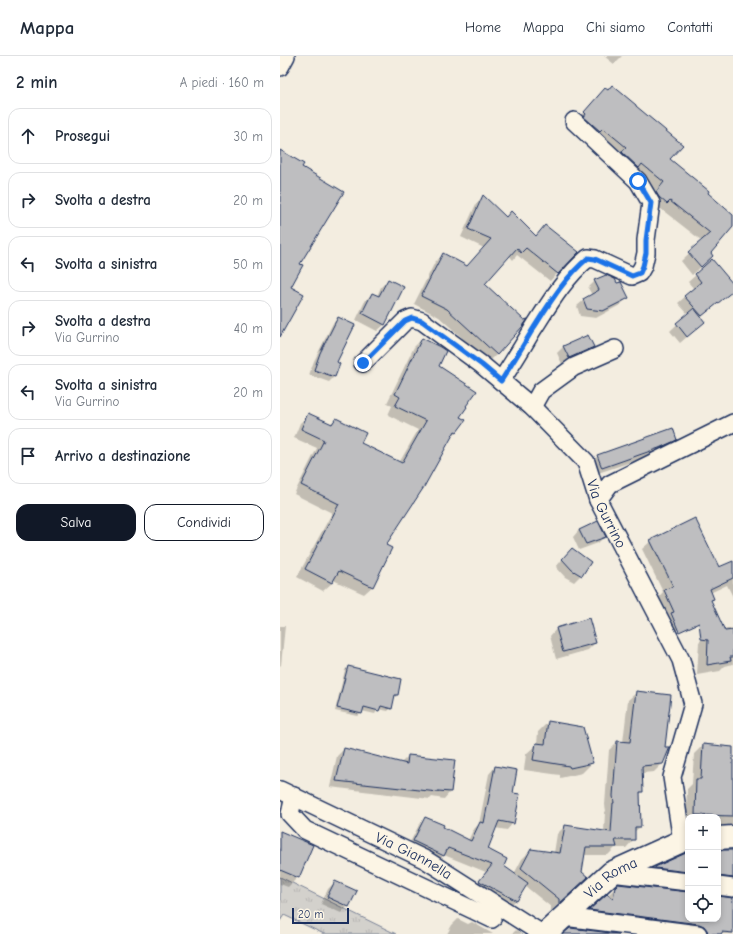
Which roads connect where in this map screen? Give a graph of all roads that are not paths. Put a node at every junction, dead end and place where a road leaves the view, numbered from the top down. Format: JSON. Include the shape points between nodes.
{"nodes":[{"id":1,"x":286,"y":56,"type":"edge"},
{"id":2,"x":280,"y":67,"type":"edge"},
{"id":3,"x":574,"y":121,"type":"dead end"},
{"id":4,"x":615,"y":349,"type":"dead end"},
{"id":5,"x":363,"y":363,"type":"dead end"},
{"id":6,"x":501,"y":381,"type":"junction"},
{"id":7,"x":532,"y":407,"type":"junction"},
{"id":8,"x":733,"y":423,"type":"edge"},
{"id":9,"x":598,"y":500,"type":"junction"},
{"id":10,"x":287,"y":793,"type":"edge"},
{"id":11,"x":733,"y":837,"type":"edge"},
{"id":12,"x":721,"y":838,"type":"edge"},
{"id":13,"x":685,"y":841,"type":"edge"},
{"id":14,"x":611,"y":873,"type":"junction"},
{"id":15,"x":685,"y":882,"type":"edge"},
{"id":16,"x":721,"y":886,"type":"edge"},
{"id":17,"x":733,"y":888,"type":"edge"},
{"id":18,"x":564,"y":917,"type":"junction"},
{"id":19,"x":492,"y":919,"type":"dead end"},
{"id":20,"x":542,"y":934,"type":"edge"},
{"id":21,"x":545,"y":934,"type":"edge"},
{"id":22,"x":698,"y":934,"type":"edge"}],
"edges":[{"from":1,"to":2,"type":"street"},
{"from":3,"to":6,"type":"street","via":[[638,181],[651,203],[643,266],[640,273],[632,276],[588,258],[563,285],[545,310]]},
{"from":4,"to":7,"type":"street","via":[[574,367],[541,390]]},
{"from":5,"to":6,"type":"street","name":"Via Gurrino","via":[[405,321],[412,318],[422,321]]},
{"from":6,"to":7,"type":"street","name":"Via Gurrino"},
{"from":7,"to":9,"type":"street","name":"Via Gurrino","via":[[586,462]]},
{"from":8,"to":9,"type":"street","via":[[610,484]]},
{"from":9,"to":13,"type":"street","name":"Via Gurrino","via":[[681,660],[693,704],[672,777]]},
{"from":10,"to":19,"type":"street","via":[[290,814],[304,830]]},
{"from":10,"to":20,"type":"street","name":"Via Giannella","via":[[426,860]]},
{"from":11,"to":12,"type":"street"},
{"from":13,"to":14,"type":"street","name":"Via Roma"},
{"from":14,"to":15,"type":"street"},
{"from":14,"to":18,"type":"street","name":"Via Roma"},
{"from":16,"to":17,"type":"street"},
{"from":18,"to":21,"type":"street","name":"Via Roma"},
{"from":18,"to":22,"type":"street"}]}
